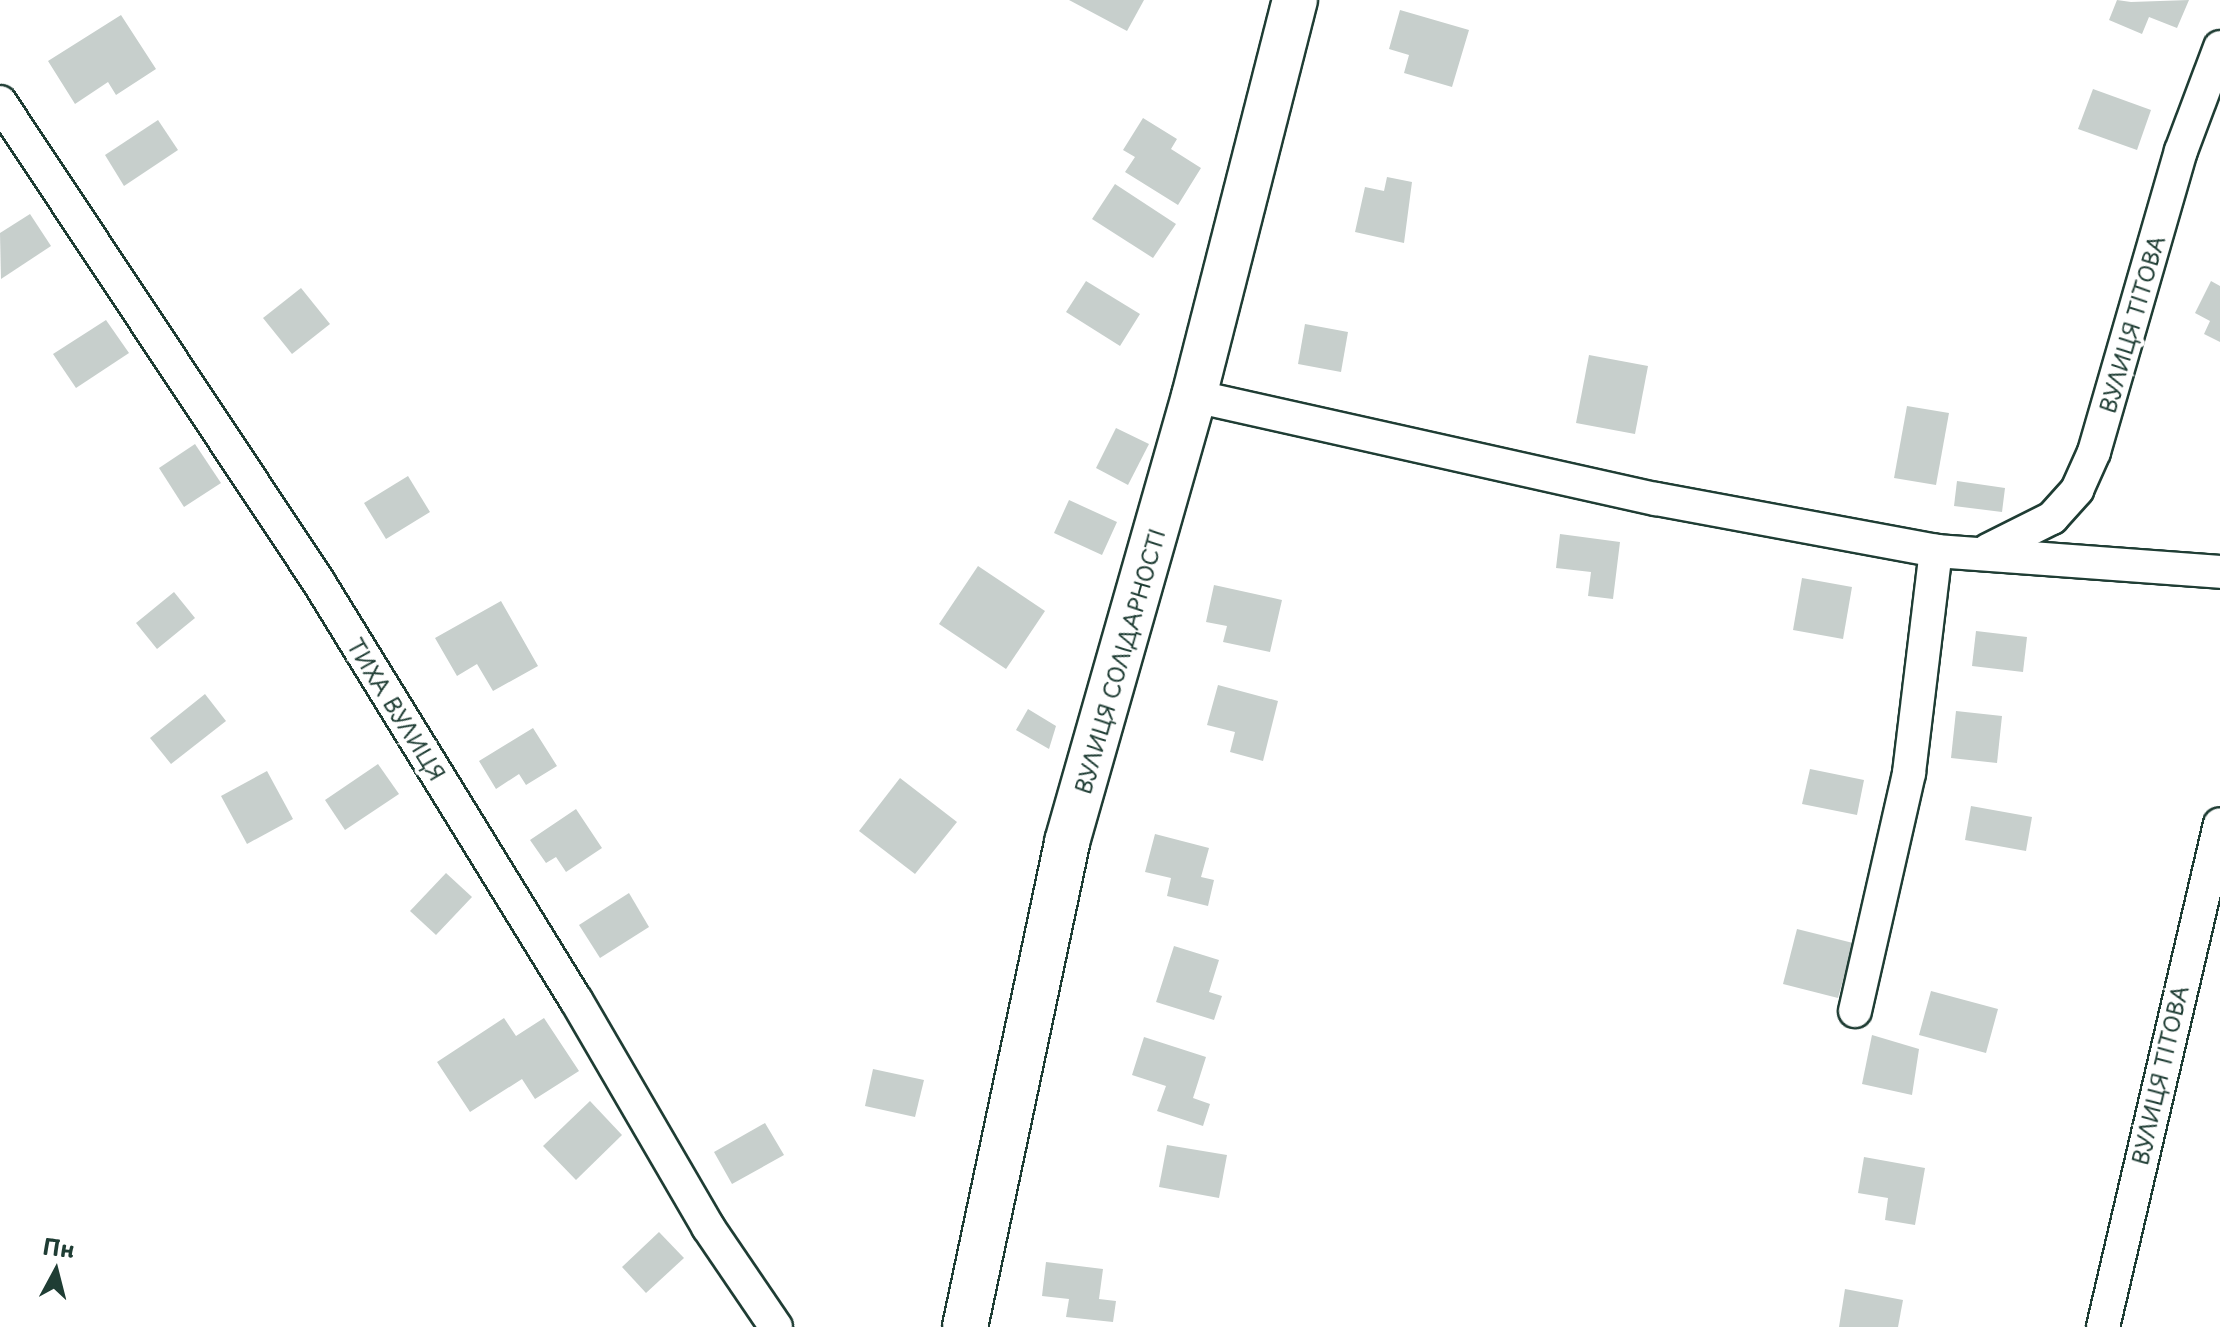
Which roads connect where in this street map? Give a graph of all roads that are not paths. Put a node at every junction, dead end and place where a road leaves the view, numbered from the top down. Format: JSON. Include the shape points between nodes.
{"nodes":[{"id":1,"x":1295,"y":0,"type":"edge"},
{"id":2,"x":2220,"y":47,"type":"edge"},
{"id":3,"x":0,"y":102,"type":"edge"},
{"id":4,"x":1194,"y":396,"type":"junction"},
{"id":5,"x":1936,"y":551,"type":"junction"},
{"id":6,"x":1982,"y":553,"type":"junction"},
{"id":7,"x":2220,"y":572,"type":"edge"},
{"id":8,"x":2220,"y":824,"type":"edge"},
{"id":9,"x":1855,"y":1011,"type":"dead end"},
{"id":10,"x":776,"y":1327,"type":"edge"},
{"id":11,"x":965,"y":1327,"type":"edge"},
{"id":12,"x":2103,"y":1327,"type":"edge"}],
"edges":[{"from":1,"to":4,"type":"main road","name":"ВУЛИЦЯ СОЛІДАРНОСТІ"},
{"from":2,"to":6,"type":"street","name":"ВУЛИЦЯ ТІТОВА","via":[[2181,151],[2094,452],[2077,490],[2052,518]]},
{"from":3,"to":10,"type":"street","name":"ТИХА ВУЛИЦЯ","via":[[318,581],[576,1000],[708,1227]]},
{"from":4,"to":5,"type":"street","via":[[1656,499]]},
{"from":4,"to":11,"type":"main road","name":"ВУЛИЦЯ СОЛІДАРНОСТІ","via":[[1067,842]]},
{"from":5,"to":6,"type":"street"},
{"from":5,"to":9,"type":"street","via":[[1909,773]]},
{"from":6,"to":7,"type":"street"},
{"from":8,"to":12,"type":"street","name":"ВУЛИЦЯ ТІТОВА"}]}
